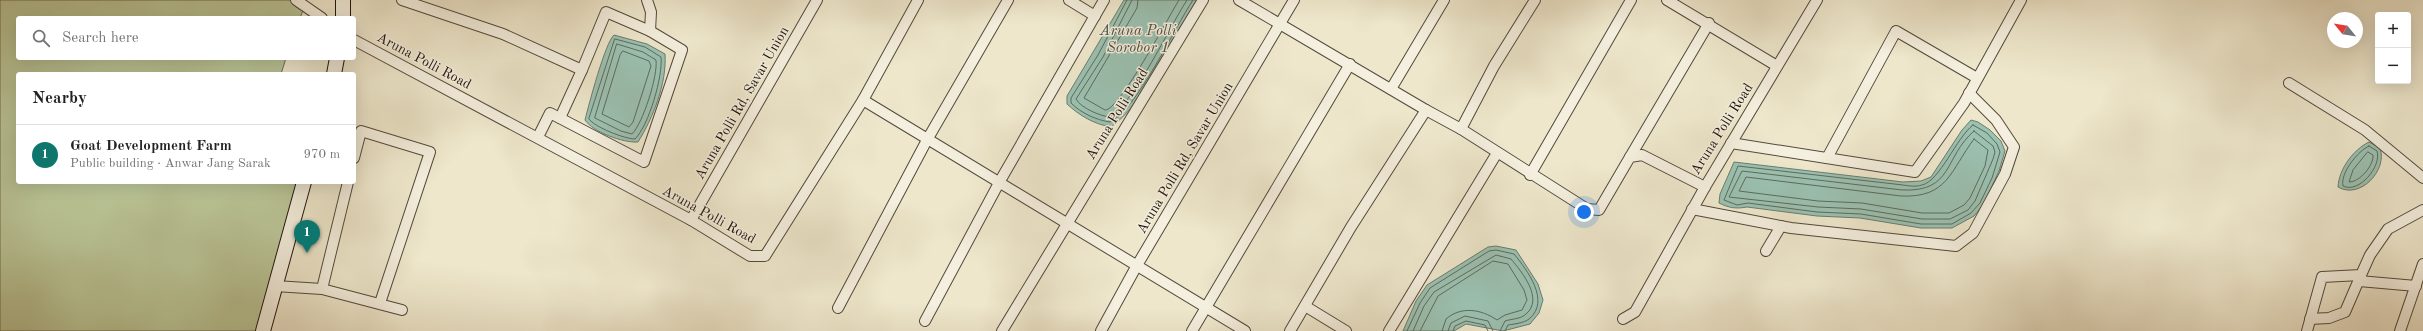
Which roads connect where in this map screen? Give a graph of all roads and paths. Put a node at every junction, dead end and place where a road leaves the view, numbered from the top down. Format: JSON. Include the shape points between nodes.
{"nodes":[{"id":1,"x":296,"y":0,"type":"edge"},
{"id":2,"x":344,"y":0,"type":"edge"},
{"id":3,"x":402,"y":0,"type":"edge"},
{"id":4,"x":647,"y":0,"type":"edge"},
{"id":5,"x":817,"y":0,"type":"edge"},
{"id":6,"x":918,"y":0,"type":"edge"},
{"id":7,"x":1008,"y":0,"type":"edge"},
{"id":8,"x":1069,"y":0,"type":"edge"},
{"id":9,"x":1104,"y":0,"type":"edge"},
{"id":10,"x":1203,"y":0,"type":"edge"},
{"id":11,"x":1239,"y":0,"type":"edge"},
{"id":12,"x":1294,"y":0,"type":"edge"},
{"id":13,"x":1444,"y":0,"type":"edge"},
{"id":14,"x":1535,"y":0,"type":"edge"},
{"id":15,"x":1631,"y":0,"type":"edge"},
{"id":16,"x":1668,"y":0,"type":"edge"},
{"id":17,"x":1817,"y":0,"type":"edge"},
{"id":18,"x":2020,"y":0,"type":"edge"},
{"id":19,"x":319,"y":16,"type":"edge"},
{"id":20,"x":343,"y":16,"type":"edge"},
{"id":21,"x":1095,"y":16,"type":"junction"},
{"id":22,"x":1280,"y":24,"type":"junction"},
{"id":23,"x":1709,"y":24,"type":"junction"},
{"id":24,"x":650,"y":31,"type":"junction"},
{"id":25,"x":356,"y":41,"type":"edge"},
{"id":26,"x":337,"y":60,"type":"edge"},
{"id":27,"x":1350,"y":64,"type":"junction"},
{"id":28,"x":1777,"y":66,"type":"junction"},
{"id":29,"x":582,"y":70,"type":"junction"},
{"id":30,"x":334,"y":72,"type":"edge"},
{"id":31,"x":1977,"y":78,"type":"junction"},
{"id":32,"x":2289,"y":83,"type":"dead end"},
{"id":33,"x":1391,"y":89,"type":"junction"},
{"id":34,"x":1969,"y":93,"type":"junction"},
{"id":35,"x":863,"y":100,"type":"junction"},
{"id":36,"x":1426,"y":110,"type":"junction"},
{"id":37,"x":560,"y":118,"type":"junction"},
{"id":38,"x":1462,"y":129,"type":"junction"},
{"id":39,"x":538,"y":137,"type":"junction"},
{"id":40,"x":927,"y":140,"type":"junction"},
{"id":41,"x":1731,"y":143,"type":"junction"},
{"id":42,"x":356,"y":150,"type":"edge"},
{"id":43,"x":1497,"y":153,"type":"junction"},
{"id":44,"x":1630,"y":157,"type":"junction"},
{"id":45,"x":1827,"y":158,"type":"junction"},
{"id":46,"x":1530,"y":175,"type":"junction"},
{"id":47,"x":2423,"y":178,"type":"edge"},
{"id":48,"x":1000,"y":181,"type":"junction"},
{"id":49,"x":303,"y":184,"type":"edge"},
{"id":50,"x":348,"y":184,"type":"edge"},
{"id":51,"x":1705,"y":187,"type":"junction"},
{"id":52,"x":1692,"y":209,"type":"junction"},
{"id":53,"x":2423,"y":210,"type":"edge"},
{"id":54,"x":691,"y":220,"type":"junction"},
{"id":55,"x":1067,"y":222,"type":"junction"},
{"id":56,"x":1781,"y":226,"type":"junction"},
{"id":57,"x":1766,"y":251,"type":"dead end"},
{"id":58,"x":2423,"y":264,"type":"edge"},
{"id":59,"x":1136,"y":266,"type":"junction"},
{"id":60,"x":2360,"y":278,"type":"junction"},
{"id":61,"x":275,"y":286,"type":"junction"},
{"id":62,"x":2416,"y":286,"type":"junction"},
{"id":63,"x":322,"y":289,"type":"junction"},
{"id":64,"x":380,"y":303,"type":"junction"},
{"id":65,"x":1305,"y":306,"type":"junction"},
{"id":66,"x":838,"y":308,"type":"dead end"},
{"id":67,"x":1206,"y":308,"type":"junction"},
{"id":68,"x":402,"y":310,"type":"dead end"},
{"id":69,"x":1623,"y":319,"type":"dead end"},
{"id":70,"x":2310,"y":319,"type":"junction"},
{"id":71,"x":925,"y":321,"type":"dead end"},
{"id":72,"x":263,"y":331,"type":"edge"},
{"id":73,"x":1002,"y":331,"type":"edge"},
{"id":74,"x":1101,"y":331,"type":"edge"},
{"id":75,"x":1192,"y":331,"type":"edge"},
{"id":76,"x":1245,"y":331,"type":"edge"},
{"id":77,"x":1290,"y":331,"type":"edge"},
{"id":78,"x":1346,"y":331,"type":"edge"},
{"id":79,"x":1388,"y":331,"type":"edge"},
{"id":80,"x":2307,"y":331,"type":"edge"},
{"id":81,"x":2400,"y":331,"type":"edge"}],
"edges":[{"from":1,"to":19,"type":"street"},
{"from":2,"to":20,"type":"main road"},
{"from":3,"to":29,"type":"street","via":[[503,34]]},
{"from":4,"to":24,"type":"street","via":[[651,12]]},
{"from":5,"to":54,"type":"street","name":"Aruna Polli Rd, Savar Union"},
{"from":6,"to":35,"type":"street"},
{"from":7,"to":40,"type":"street"},
{"from":8,"to":21,"type":"street"},
{"from":9,"to":21,"type":"street"},
{"from":10,"to":55,"type":"street","name":"Aruna Polli Road"},
{"from":11,"to":22,"type":"street"},
{"from":12,"to":22,"type":"street","name":"Aruna Polli Rd, Savar Union"},
{"from":13,"to":33,"type":"street"},
{"from":14,"to":38,"type":"street","via":[[1494,66]]},
{"from":15,"to":46,"type":"street"},
{"from":16,"to":23,"type":"street"},
{"from":17,"to":28,"type":"street","name":"Aruna Polli Road"},
{"from":18,"to":31,"type":"street"},
{"from":21,"to":48,"type":"street"},
{"from":22,"to":27,"type":"street"},
{"from":22,"to":59,"type":"street","name":"Aruna Polli Rd, Savar Union"},
{"from":23,"to":28,"type":"street"},
{"from":23,"to":44,"type":"street"},
{"from":24,"to":29,"type":"street","via":[[606,12]]},
{"from":24,"to":37,"type":"street","via":[[682,50],[644,162]]},
{"from":25,"to":39,"type":"street","name":"Aruna Polli Road"},
{"from":26,"to":30,"type":"main road"},
{"from":27,"to":33,"type":"street"},
{"from":27,"to":67,"type":"street"},
{"from":28,"to":41,"type":"street","name":"Aruna Polli Road"},
{"from":29,"to":37,"type":"street"},
{"from":31,"to":34,"type":"street"},
{"from":31,"to":45,"type":"street","via":[[1896,32]]},
{"from":32,"to":47,"type":"street","via":[[2365,130]]},
{"from":33,"to":36,"type":"street"},
{"from":34,"to":45,"type":"street","via":[[1915,172]]},
{"from":34,"to":56,"type":"street","via":[[1996,120],[2014,147],[2005,174],[1973,233],[1956,246]]},
{"from":35,"to":40,"type":"street"},
{"from":35,"to":54,"type":"street","name":"Aruna Polli Road","via":[[765,256],[750,256]]},
{"from":36,"to":38,"type":"street"},
{"from":36,"to":65,"type":"street","via":[[1351,227]]},
{"from":37,"to":39,"type":"street","via":[[550,113]]},
{"from":38,"to":43,"type":"street"},
{"from":39,"to":54,"type":"street","name":"Aruna Polli Road","via":[[598,172]]},
{"from":40,"to":48,"type":"street"},
{"from":40,"to":66,"type":"street"},
{"from":41,"to":45,"type":"street"},
{"from":41,"to":51,"type":"street","name":"Aruna Polli Road"},
{"from":42,"to":64,"type":"street","via":[[361,131],[430,152]]},
{"from":43,"to":46,"type":"street"},
{"from":43,"to":79,"type":"street"},
{"from":44,"to":46,"type":"street","via":[[1599,210],[1587,209]]},
{"from":44,"to":51,"type":"street","name":"Aruna Polli Road","via":[[1642,154]]},
{"from":48,"to":55,"type":"street"},
{"from":48,"to":71,"type":"street"},
{"from":49,"to":61,"type":"main road"},
{"from":50,"to":63,"type":"street"},
{"from":51,"to":52,"type":"street"},
{"from":52,"to":56,"type":"street"},
{"from":52,"to":69,"type":"street","via":[[1635,312]]},
{"from":53,"to":60,"type":"street","via":[[2388,229],[2370,255]]},
{"from":55,"to":59,"type":"street"},
{"from":55,"to":73,"type":"street","name":"Aruna Polli Road"},
{"from":56,"to":57,"type":"street"},
{"from":58,"to":62,"type":"street"},
{"from":59,"to":67,"type":"street"},
{"from":59,"to":74,"type":"street","name":"Aruna Polli Rd, Savar Union"},
{"from":60,"to":62,"type":"street"},
{"from":60,"to":70,"type":"street","via":[[2345,312],[2329,318]]},
{"from":60,"to":70,"type":"street","via":[[2322,277]]},
{"from":61,"to":63,"type":"street"},
{"from":61,"to":72,"type":"main road"},
{"from":62,"to":81,"type":"street"},
{"from":63,"to":64,"type":"street"},
{"from":64,"to":68,"type":"street"},
{"from":65,"to":77,"type":"street"},
{"from":65,"to":78,"type":"street"},
{"from":67,"to":75,"type":"street"},
{"from":67,"to":76,"type":"street"},
{"from":70,"to":80,"type":"street"}]}
